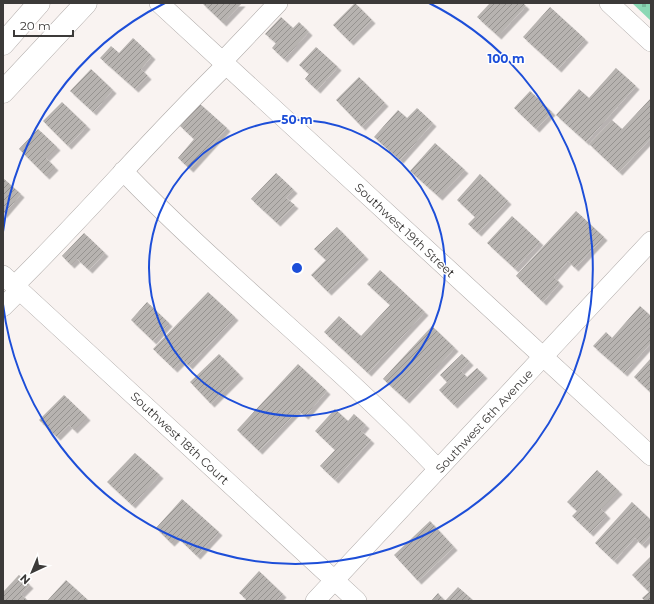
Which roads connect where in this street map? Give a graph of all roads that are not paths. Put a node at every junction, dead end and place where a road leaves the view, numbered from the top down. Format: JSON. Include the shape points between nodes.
{"nodes":[{"id":1,"x":39,"y":3,"type":"edge"},
{"id":2,"x":86,"y":3,"type":"edge"},
{"id":3,"x":159,"y":3,"type":"edge"},
{"id":4,"x":278,"y":3,"type":"edge"},
{"id":5,"x":609,"y":3,"type":"edge"},
{"id":6,"x":651,"y":42,"type":"edge"},
{"id":7,"x":3,"y":44,"type":"edge"},
{"id":8,"x":224,"y":63,"type":"junction"},
{"id":9,"x":3,"y":92,"type":"edge"},
{"id":10,"x":123,"y":171,"type":"junction"},
{"id":11,"x":651,"y":241,"type":"edge"},
{"id":12,"x":12,"y":283,"type":"edge"},
{"id":13,"x":3,"y":308,"type":"edge"},
{"id":14,"x":543,"y":358,"type":"junction"},
{"id":15,"x":651,"y":456,"type":"edge"},
{"id":16,"x":438,"y":470,"type":"junction"},
{"id":17,"x":334,"y":580,"type":"junction"},
{"id":18,"x":315,"y":601,"type":"edge"},
{"id":19,"x":357,"y":601,"type":"edge"}],
"edges":[{"from":1,"to":7,"type":"main road"},
{"from":2,"to":9,"type":"main road"},
{"from":3,"to":8,"type":"street","name":"Southwest 19th Street"},
{"from":4,"to":8,"type":"street"},
{"from":5,"to":6,"type":"street"},
{"from":8,"to":10,"type":"street"},
{"from":8,"to":14,"type":"street","name":"Southwest 19th Street"},
{"from":10,"to":12,"type":"street","via":[[69,231]]},
{"from":10,"to":16,"type":"street","via":[[193,240],[389,420]]},
{"from":11,"to":14,"type":"street","name":"Southwest 6th Avenue"},
{"from":12,"to":13,"type":"street"},
{"from":12,"to":17,"type":"street","name":"Southwest 18th Court"},
{"from":14,"to":15,"type":"street","name":"Southwest 19th Street"},
{"from":14,"to":16,"type":"street","name":"Southwest 6th Avenue"},
{"from":16,"to":17,"type":"street","name":"Southwest 6th Avenue"},
{"from":17,"to":18,"type":"street","name":"Southwest 6th Avenue"},
{"from":17,"to":19,"type":"street","name":"Southwest 18th Court"}]}
